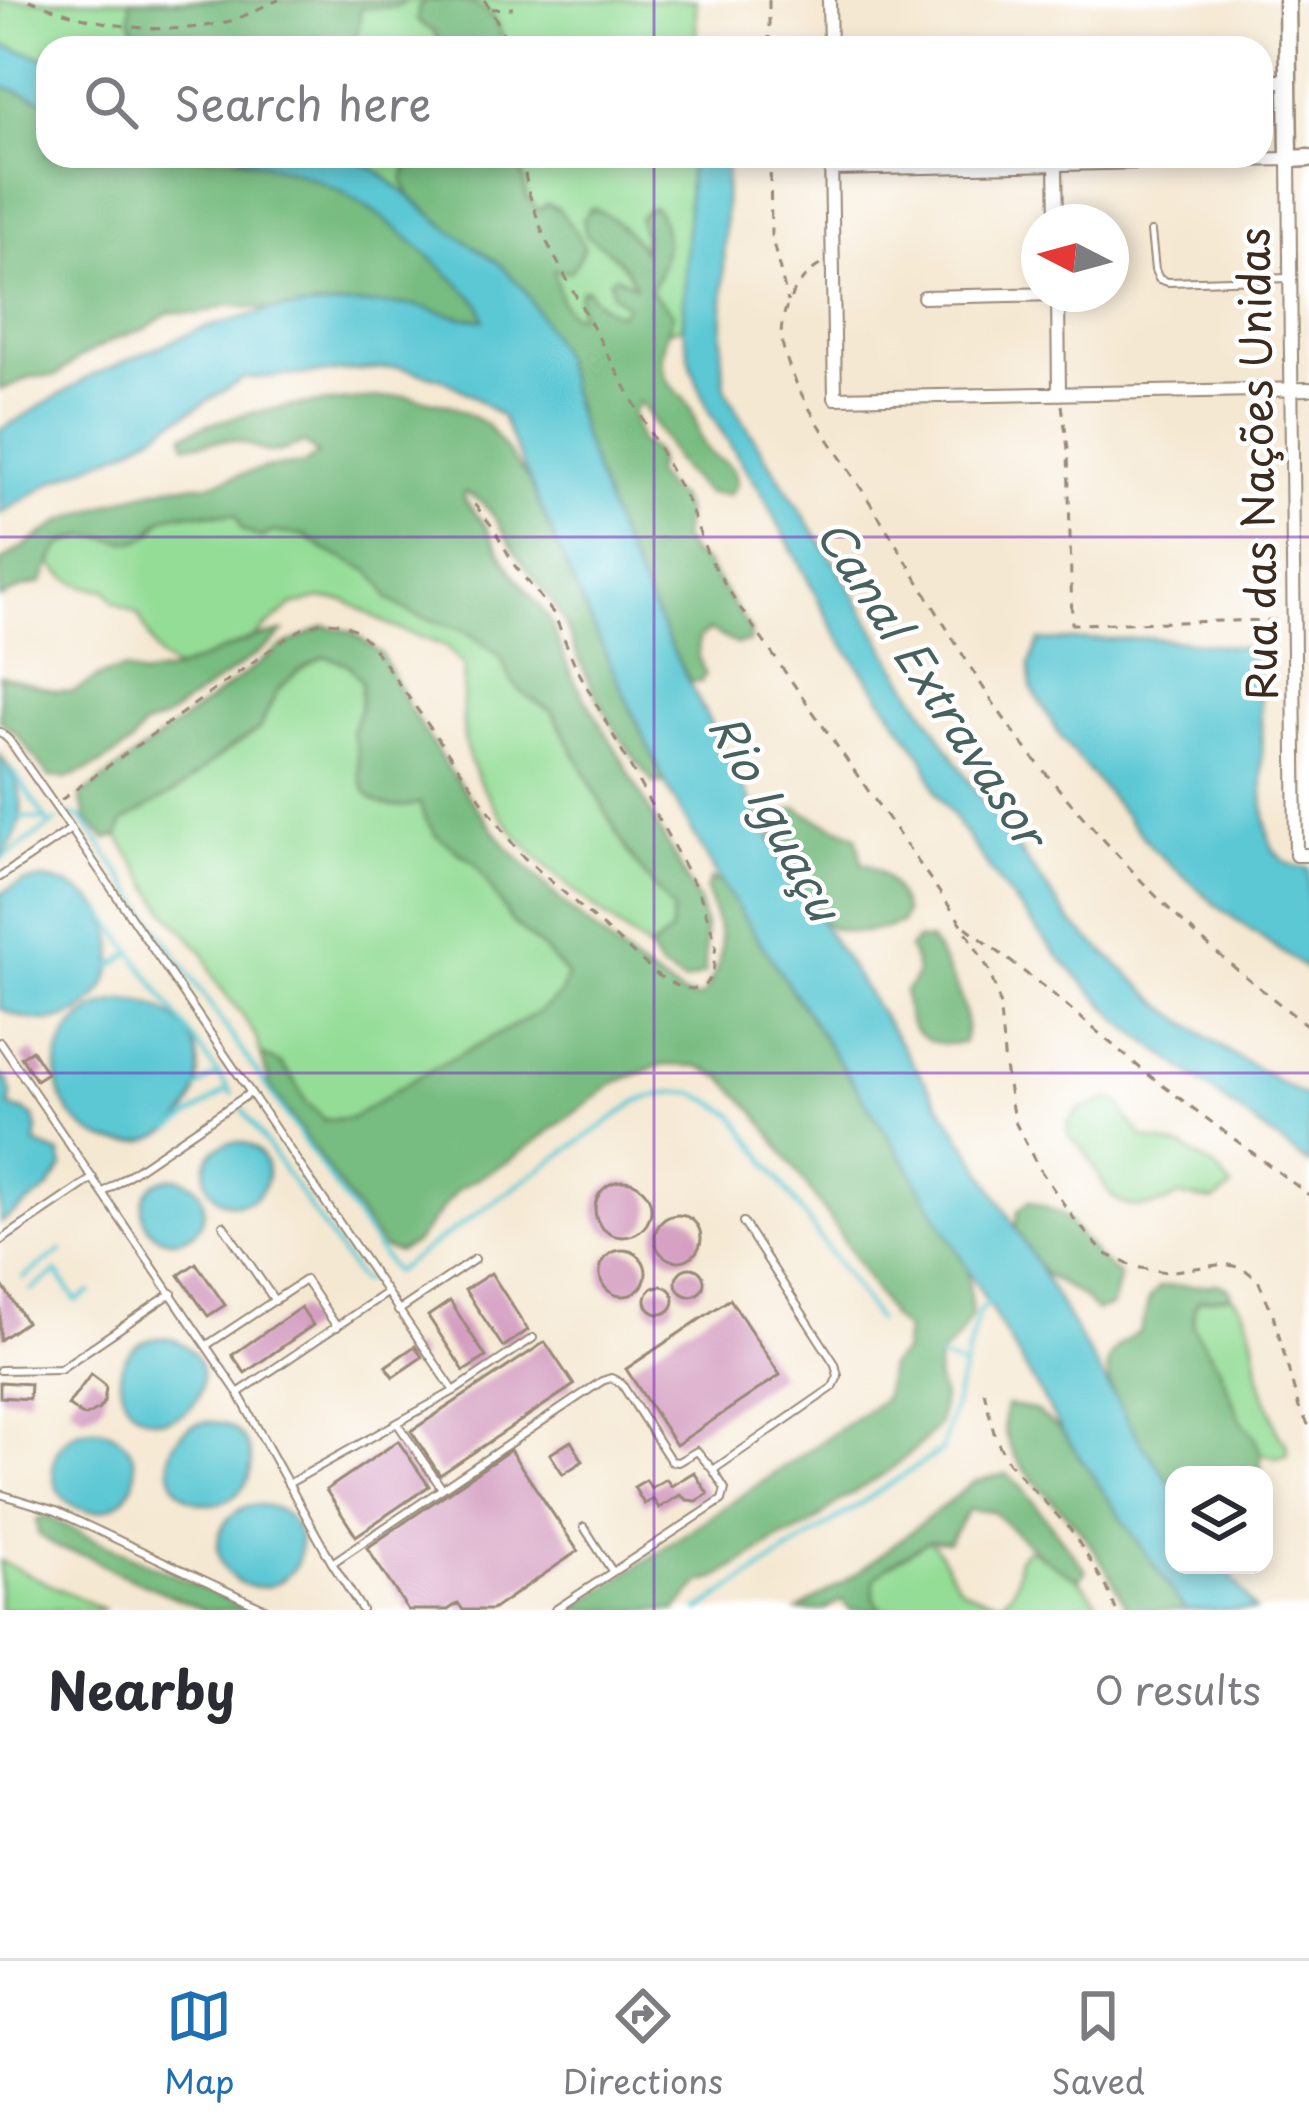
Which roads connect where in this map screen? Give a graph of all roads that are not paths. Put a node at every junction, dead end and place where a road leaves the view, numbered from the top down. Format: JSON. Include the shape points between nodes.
{"nodes":[{"id":1,"x":829,"y":0,"type":"edge"},
{"id":2,"x":1287,"y":0,"type":"edge"},
{"id":3,"x":830,"y":36,"type":"edge"},
{"id":4,"x":1273,"y":81,"type":"edge"},
{"id":5,"x":1288,"y":81,"type":"junction"},
{"id":6,"x":1309,"y":158,"type":"edge"},
{"id":7,"x":1273,"y":159,"type":"edge"},
{"id":8,"x":1288,"y":159,"type":"junction"},
{"id":9,"x":831,"y":168,"type":"edge"},
{"id":10,"x":1056,"y":168,"type":"edge"},
{"id":11,"x":1057,"y":204,"type":"edge"},
{"id":12,"x":1151,"y":232,"type":"dead end"},
{"id":13,"x":1290,"y":278,"type":"junction"},
{"id":14,"x":1021,"y":295,"type":"edge"},
{"id":15,"x":924,"y":297,"type":"dead end"},
{"id":16,"x":1058,"y":312,"type":"edge"},
{"id":17,"x":1291,"y":389,"type":"junction"},
{"id":18,"x":1309,"y":389,"type":"edge"},
{"id":19,"x":1059,"y":394,"type":"junction"},
{"id":20,"x":1301,"y":620,"type":"edge"},
{"id":21,"x":0,"y":731,"type":"edge"},
{"id":22,"x":71,"y":829,"type":"junction"},
{"id":23,"x":1303,"y":855,"type":"edge"},
{"id":24,"x":0,"y":877,"type":"edge"},
{"id":25,"x":0,"y":1042,"type":"edge"},
{"id":26,"x":250,"y":1093,"type":"junction"},
{"id":27,"x":93,"y":1178,"type":"junction"},
{"id":28,"x":104,"y":1192,"type":"junction"},
{"id":29,"x":743,"y":1222,"type":"dead end"},
{"id":30,"x":223,"y":1225,"type":"dead end"},
{"id":31,"x":0,"y":1241,"type":"edge"},
{"id":32,"x":475,"y":1259,"type":"dead end"},
{"id":33,"x":172,"y":1293,"type":"junction"},
{"id":34,"x":386,"y":1293,"type":"junction"},
{"id":35,"x":275,"y":1300,"type":"junction"},
{"id":36,"x":398,"y":1311,"type":"junction"},
{"id":37,"x":337,"y":1328,"type":"junction"},
{"id":38,"x":533,"y":1338,"type":"dead end"},
{"id":39,"x":208,"y":1346,"type":"junction"},
{"id":40,"x":0,"y":1370,"type":"edge"},
{"id":41,"x":454,"y":1391,"type":"junction"},
{"id":42,"x":238,"y":1393,"type":"junction"},
{"id":43,"x":397,"y":1423,"type":"junction"},
{"id":44,"x":713,"y":1470,"type":"junction"},
{"id":45,"x":288,"y":1484,"type":"junction"},
{"id":46,"x":441,"y":1487,"type":"junction"},
{"id":47,"x":0,"y":1494,"type":"edge"},
{"id":48,"x":584,"y":1527,"type":"dead end"},
{"id":49,"x":332,"y":1563,"type":"junction"},
{"id":50,"x":612,"y":1571,"type":"junction"},
{"id":51,"x":268,"y":1610,"type":"edge"},
{"id":52,"x":362,"y":1610,"type":"edge"},
{"id":53,"x":556,"y":1610,"type":"edge"}],
"edges":[{"from":1,"to":3,"type":"street"},
{"from":2,"to":5,"type":"street","name":"Rua das Nações Unidas"},
{"from":4,"to":5,"type":"street"},
{"from":5,"to":8,"type":"street","name":"Rua das Nações Unidas"},
{"from":6,"to":8,"type":"street"},
{"from":7,"to":8,"type":"street"},
{"from":8,"to":13,"type":"street","name":"Rua das Nações Unidas"},
{"from":9,"to":19,"type":"street","via":[[835,398]]},
{"from":10,"to":11,"type":"street"},
{"from":12,"to":13,"type":"lane","via":[[1155,270],[1168,282]]},
{"from":13,"to":17,"type":"street","name":"Rua das Nações Unidas"},
{"from":14,"to":15,"type":"street"},
{"from":16,"to":19,"type":"street"},
{"from":17,"to":18,"type":"street"},
{"from":17,"to":19,"type":"street"},
{"from":17,"to":20,"type":"street","name":"Rua das Nações Unidas"},
{"from":20,"to":23,"type":"street","name":"Rua das Nações Unidas"},
{"from":21,"to":22,"type":"lane"},
{"from":22,"to":24,"type":"lane"},
{"from":22,"to":26,"type":"lane"},
{"from":25,"to":27,"type":"lane"},
{"from":26,"to":28,"type":"lane"},
{"from":26,"to":34,"type":"lane"},
{"from":27,"to":28,"type":"lane"},
{"from":27,"to":31,"type":"lane"},
{"from":28,"to":33,"type":"lane"},
{"from":29,"to":44,"type":"lane","via":[[838,1376]]},
{"from":30,"to":35,"type":"lane"},
{"from":32,"to":36,"type":"lane"},
{"from":33,"to":39,"type":"lane"},
{"from":33,"to":40,"type":"lane","via":[[61,1370]]},
{"from":34,"to":36,"type":"lane"},
{"from":34,"to":37,"type":"lane"},
{"from":35,"to":37,"type":"lane","via":[[305,1280]]},
{"from":35,"to":39,"type":"lane"},
{"from":36,"to":41,"type":"lane"},
{"from":37,"to":42,"type":"lane"},
{"from":38,"to":41,"type":"lane"},
{"from":39,"to":42,"type":"lane"},
{"from":41,"to":43,"type":"lane"},
{"from":42,"to":45,"type":"lane"},
{"from":43,"to":45,"type":"lane"},
{"from":43,"to":46,"type":"lane"},
{"from":44,"to":46,"type":"lane","via":[[698,1451],[670,1461],[611,1378]]},
{"from":44,"to":50,"type":"lane","via":[[722,1500]]},
{"from":45,"to":49,"type":"lane"},
{"from":46,"to":49,"type":"lane"},
{"from":47,"to":51,"type":"lane","via":[[56,1511]]},
{"from":48,"to":50,"type":"lane"},
{"from":49,"to":52,"type":"lane"},
{"from":50,"to":53,"type":"lane"}]}
